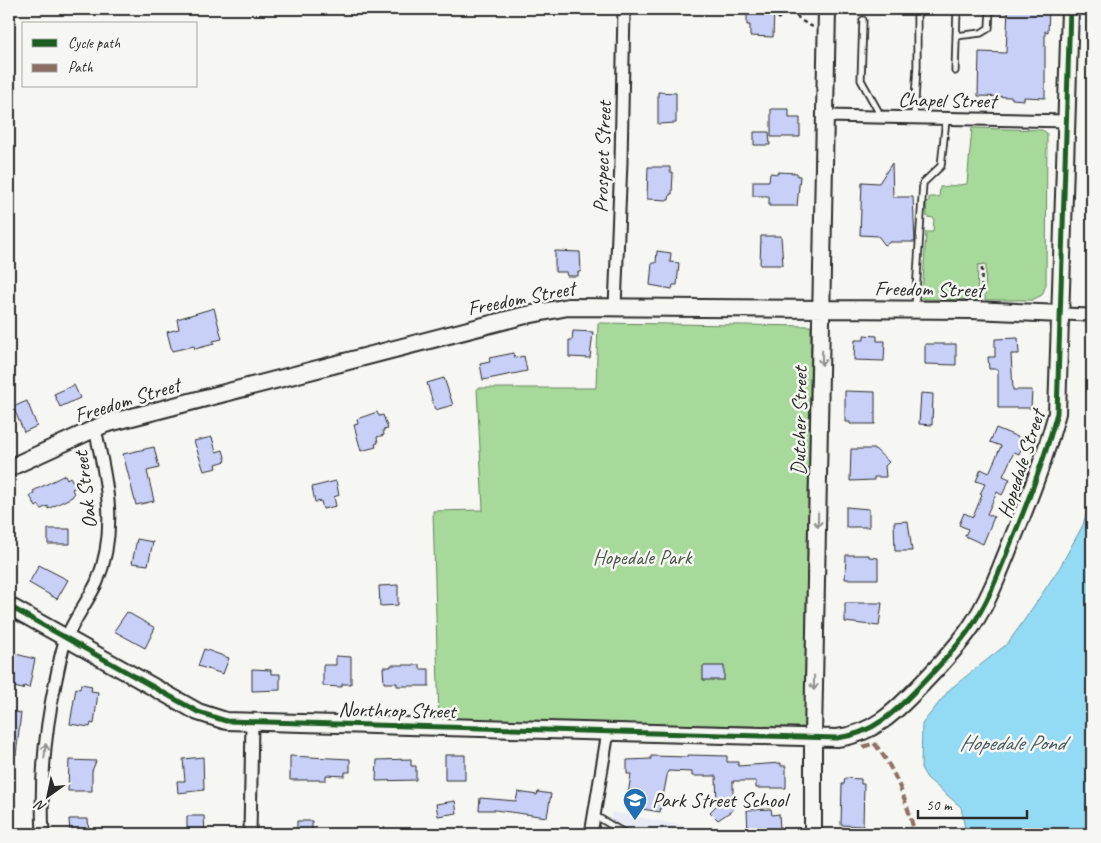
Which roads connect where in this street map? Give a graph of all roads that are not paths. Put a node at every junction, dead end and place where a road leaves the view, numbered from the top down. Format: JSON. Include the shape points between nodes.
{"nodes":[{"id":1,"x":624,"y":9,"type":"edge"},
{"id":2,"x":827,"y":9,"type":"edge"},
{"id":3,"x":916,"y":9,"type":"edge"},
{"id":4,"x":957,"y":9,"type":"edge"},
{"id":5,"x":990,"y":9,"type":"edge"},
{"id":6,"x":1070,"y":9,"type":"edge"},
{"id":7,"x":863,"y":20,"type":"dead end"},
{"id":8,"x":956,"y":36,"type":"junction"},
{"id":9,"x":955,"y":71,"type":"dead end"},
{"id":10,"x":826,"y":116,"type":"junction"},
{"id":11,"x":882,"y":118,"type":"junction"},
{"id":12,"x":914,"y":118,"type":"junction"},
{"id":13,"x":946,"y":119,"type":"junction"},
{"id":14,"x":1067,"y":122,"type":"junction"},
{"id":15,"x":615,"y":307,"type":"junction"},
{"id":16,"x":823,"y":309,"type":"junction"},
{"id":17,"x":915,"y":310,"type":"junction"},
{"id":18,"x":1061,"y":314,"type":"junction"},
{"id":19,"x":1092,"y":315,"type":"edge"},
{"id":20,"x":95,"y":429,"type":"junction"},
{"id":21,"x":9,"y":468,"type":"edge"},
{"id":22,"x":9,"y":606,"type":"edge"},
{"id":23,"x":66,"y":638,"type":"junction"},
{"id":24,"x":252,"y":723,"type":"junction"},
{"id":25,"x":608,"y":732,"type":"junction"},
{"id":26,"x":813,"y":737,"type":"junction"},
{"id":27,"x":594,"y":815,"type":"junction"},
{"id":28,"x":43,"y":834,"type":"edge"},
{"id":29,"x":250,"y":834,"type":"edge"},
{"id":30,"x":590,"y":834,"type":"edge"},
{"id":31,"x":626,"y":834,"type":"edge"},
{"id":32,"x":813,"y":834,"type":"edge"}],
"edges":[{"from":1,"to":15,"type":"street","name":"Prospect Street"},
{"from":2,"to":10,"type":"street","name":"Dutcher Street"},
{"from":3,"to":12,"type":"lane"},
{"from":4,"to":8,"type":"lane"},
{"from":5,"to":8,"type":"lane","via":[[989,28],[981,33]]},
{"from":6,"to":14,"type":"street","name":"Hopedale Street"},
{"from":7,"to":11,"type":"lane","via":[[862,80]]},
{"from":8,"to":9,"type":"lane"},
{"from":10,"to":11,"type":"street","name":"Chapel Street"},
{"from":10,"to":16,"type":"street","name":"Dutcher Street"},
{"from":11,"to":12,"type":"street","name":"Chapel Street"},
{"from":12,"to":13,"type":"street","name":"Chapel Street"},
{"from":13,"to":14,"type":"street","name":"Chapel Street"},
{"from":13,"to":17,"type":"lane","via":[[941,166],[923,183]]},
{"from":14,"to":18,"type":"street","name":"Hopedale Street"},
{"from":15,"to":16,"type":"street","name":"Freedom Street"},
{"from":15,"to":20,"type":"street","name":"Freedom Street","via":[[568,307],[522,316]]},
{"from":16,"to":17,"type":"street","name":"Freedom Street"},
{"from":16,"to":26,"type":"street","name":"Dutcher Street","one_way":true},
{"from":17,"to":18,"type":"street","name":"Freedom Street"},
{"from":18,"to":19,"type":"street","name":"Freedom Street"},
{"from":18,"to":26,"type":"street","name":"Hopedale Street","via":[[1057,413],[1050,440],[1029,500],[982,609],[949,653],[901,706],[879,725],[852,736]]},
{"from":20,"to":21,"type":"street","name":"Freedom Street"},
{"from":20,"to":23,"type":"street","name":"Oak Street","via":[[109,494],[109,536],[96,583]]},
{"from":22,"to":23,"type":"street","name":"Northrop Street"},
{"from":23,"to":24,"type":"street","name":"Northrop Street","via":[[198,712],[226,721]]},
{"from":28,"to":23,"type":"street","name":"Oak Street","one_way":true,"via":[[42,794],[49,713]]},
{"from":24,"to":25,"type":"street","name":"Northrop Street"},
{"from":24,"to":29,"type":"street"},
{"from":25,"to":26,"type":"street","name":"Northrop Street"},
{"from":25,"to":27,"type":"street"},
{"from":26,"to":32,"type":"street","name":"Dutcher Street"},
{"from":27,"to":30,"type":"street"},
{"from":27,"to":31,"type":"lane"}]}
